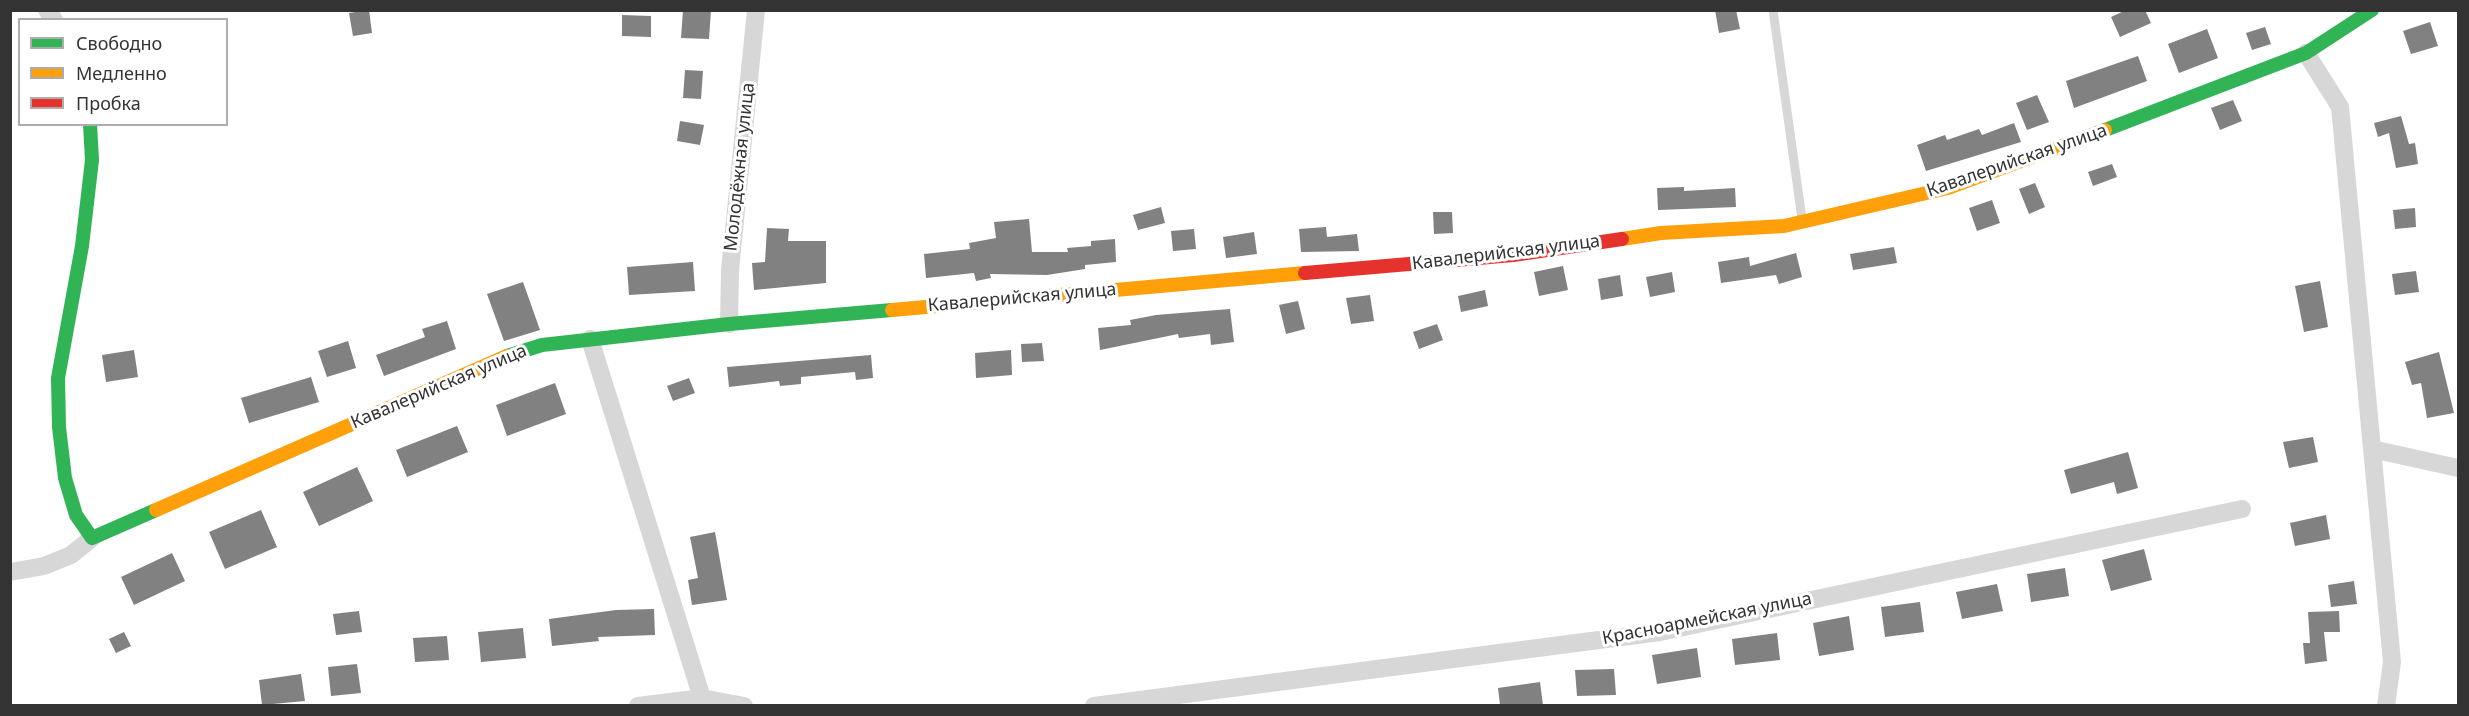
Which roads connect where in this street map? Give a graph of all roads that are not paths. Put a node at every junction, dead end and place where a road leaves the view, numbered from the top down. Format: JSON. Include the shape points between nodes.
{"nodes":[{"id":1,"x":756,"y":10,"type":"edge"},
{"id":2,"x":1773,"y":10,"type":"edge"},
{"id":3,"x":2372,"y":10,"type":"edge"},
{"id":4,"x":2306,"y":53,"type":"junction"},
{"id":5,"x":90,"y":126,"type":"edge"},
{"id":6,"x":1802,"y":222,"type":"junction"},
{"id":7,"x":729,"y":324,"type":"junction"},
{"id":8,"x":590,"y":339,"type":"junction"},
{"id":9,"x":2372,"y":449,"type":"junction"},
{"id":10,"x":2458,"y":468,"type":"edge"},
{"id":11,"x":2242,"y":509,"type":"dead end"},
{"id":12,"x":92,"y":538,"type":"junction"},
{"id":13,"x":10,"y":572,"type":"edge"},
{"id":14,"x":702,"y":698,"type":"junction"},
{"id":15,"x":638,"y":705,"type":"edge"},
{"id":16,"x":744,"y":705,"type":"edge"},
{"id":17,"x":1094,"y":705,"type":"edge"},
{"id":18,"x":2386,"y":705,"type":"edge"}],
"edges":[{"from":1,"to":7,"type":"street","name":"Молодёжная улица","via":[[730,270]]},
{"from":2,"to":6,"type":"lane"},
{"from":3,"to":4,"type":"street","name":"Кавалерийская улица"},
{"from":4,"to":6,"type":"street","name":"Кавалерийская улица","via":[[1948,188]]},
{"from":4,"to":9,"type":"street","via":[[2340,107]]},
{"from":5,"to":12,"type":"street","via":[[92,160],[82,246],[58,378],[65,477],[76,515]]},
{"from":6,"to":7,"type":"street","name":"Кавалерийская улица","via":[[1661,233],[1513,255]]},
{"from":7,"to":8,"type":"street","name":"Кавалерийская улица"},
{"from":8,"to":12,"type":"street","name":"Кавалерийская улица","via":[[543,345],[500,358]]},
{"from":8,"to":14,"type":"street"},
{"from":9,"to":10,"type":"street"},
{"from":9,"to":18,"type":"street","via":[[2392,662]]},
{"from":11,"to":17,"type":"street","name":"Красноармейская улица","via":[[1660,632]]},
{"from":12,"to":13,"type":"street","via":[[53,563]]},
{"from":14,"to":15,"type":"street"},
{"from":14,"to":16,"type":"street"}]}
